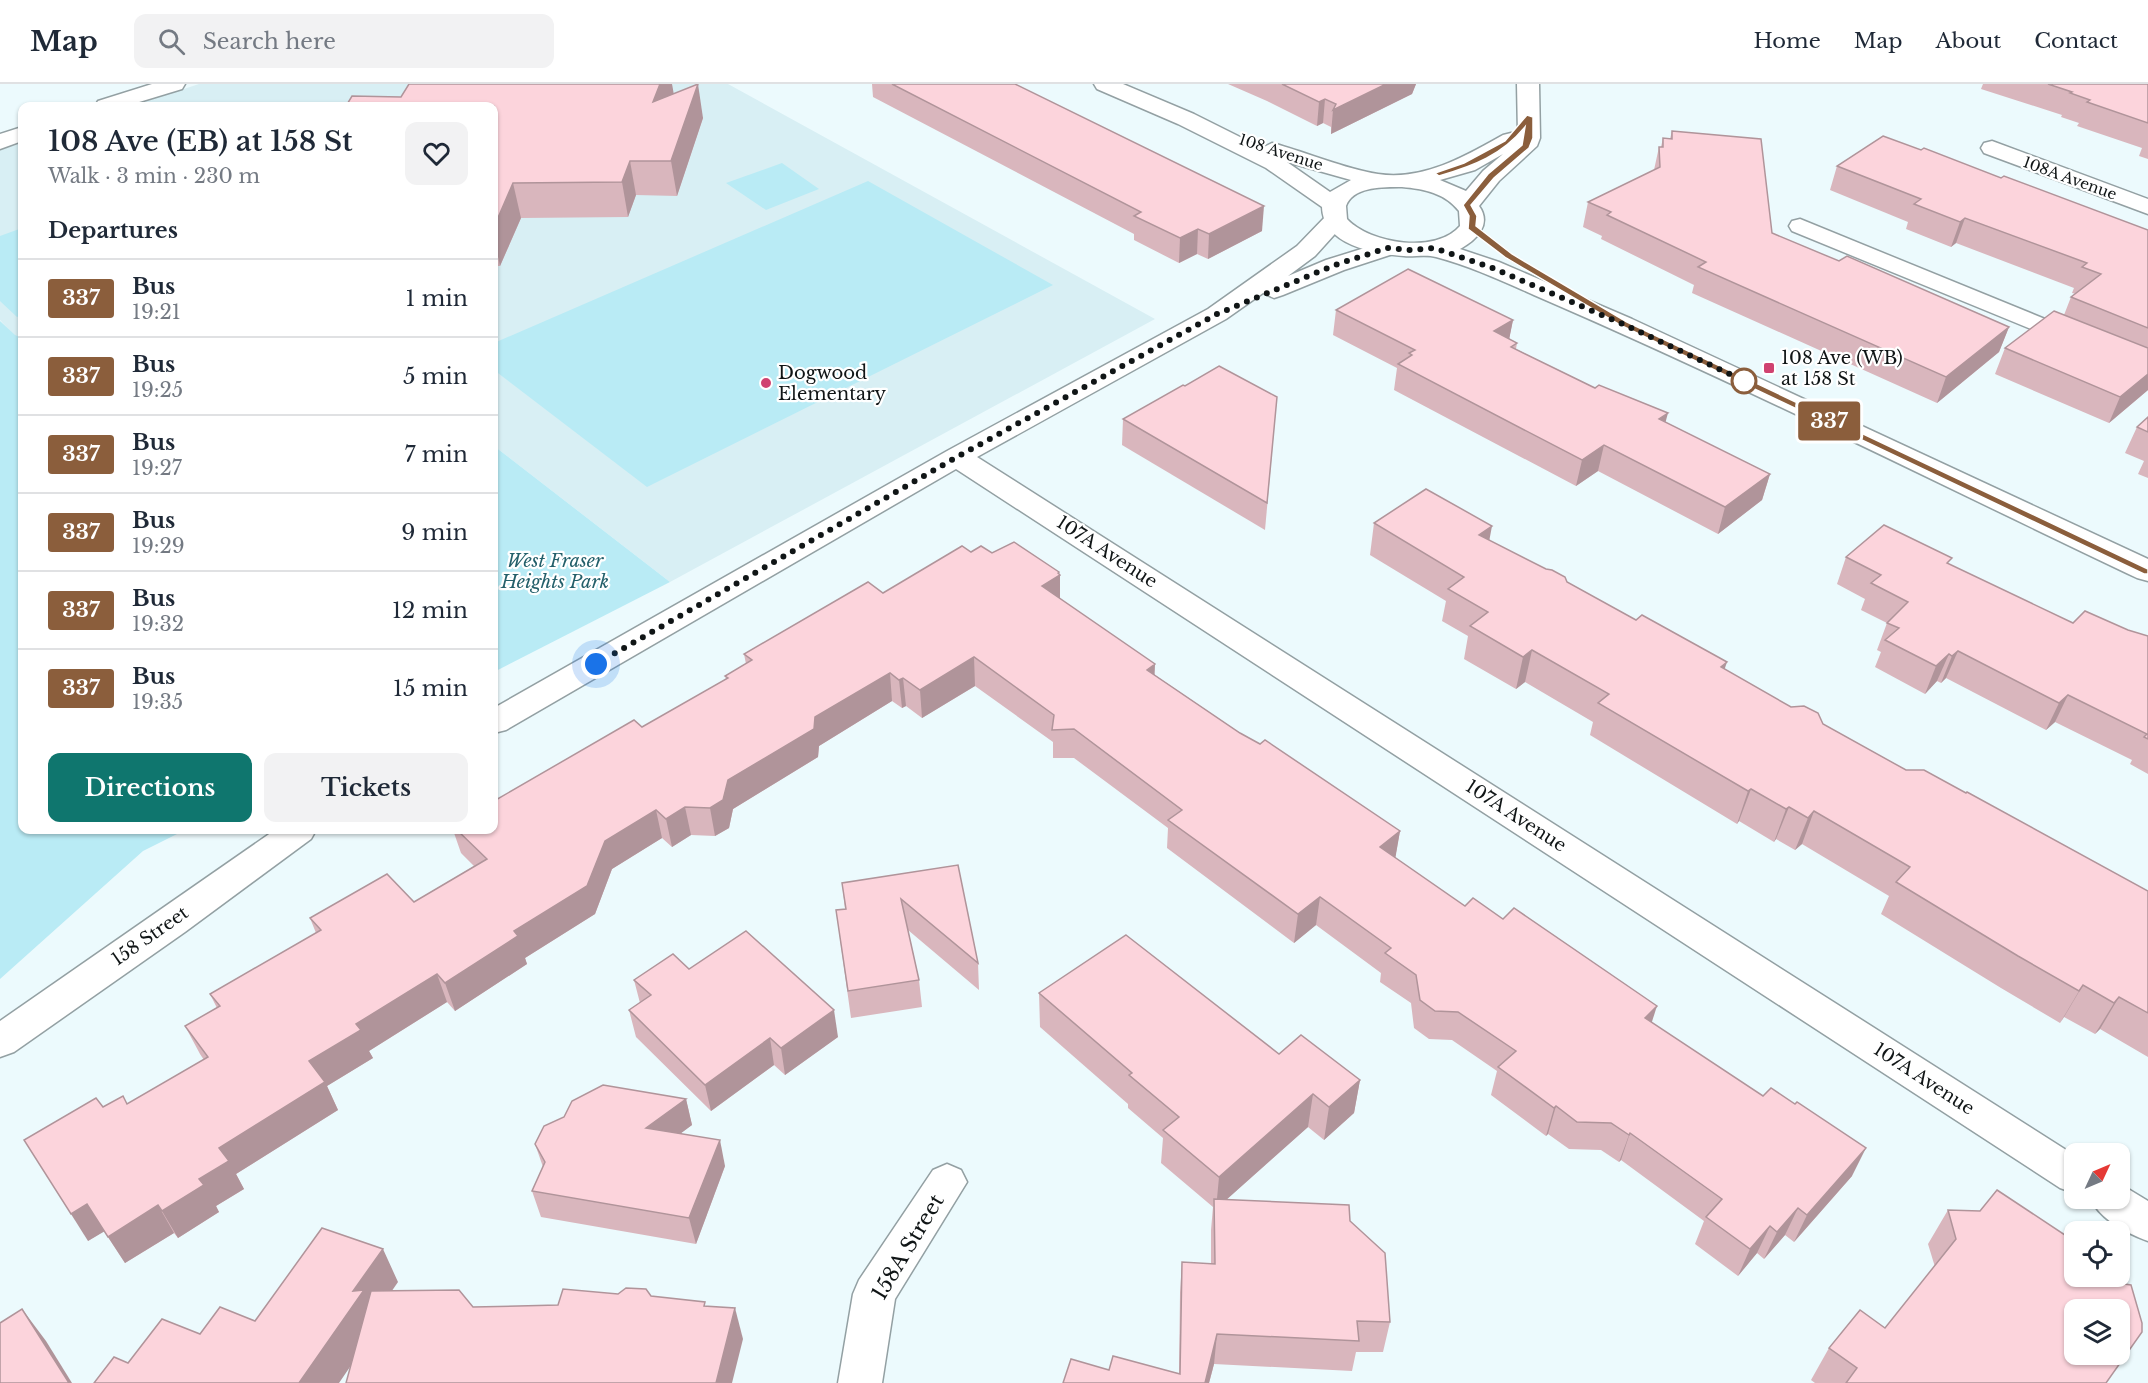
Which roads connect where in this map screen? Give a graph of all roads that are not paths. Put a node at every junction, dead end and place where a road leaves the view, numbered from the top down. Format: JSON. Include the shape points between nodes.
{"nodes":[{"id":1,"x":174,"y":84,"type":"edge"},
{"id":2,"x":1106,"y":84,"type":"edge"},
{"id":3,"x":1528,"y":84,"type":"edge"},
{"id":4,"x":118,"y":102,"type":"edge"},
{"id":5,"x":1530,"y":117,"type":"junction"},
{"id":6,"x":1186,"y":119,"type":"junction"},
{"id":7,"x":18,"y":135,"type":"edge"},
{"id":8,"x":0,"y":142,"type":"edge"},
{"id":9,"x":1992,"y":148,"type":"dead end"},
{"id":10,"x":1378,"y":181,"type":"junction"},
{"id":11,"x":1411,"y":181,"type":"junction"},
{"id":12,"x":2148,"y":207,"type":"edge"},
{"id":13,"x":1334,"y":213,"type":"junction"},
{"id":14,"x":1469,"y":216,"type":"junction"},
{"id":15,"x":1800,"y":226,"type":"dead end"},
{"id":16,"x":1387,"y":248,"type":"junction"},
{"id":17,"x":1434,"y":248,"type":"junction"},
{"id":18,"x":1217,"y":314,"type":"junction"},
{"id":19,"x":1623,"y":324,"type":"junction"},
{"id":20,"x":2148,"y":370,"type":"edge"},
{"id":21,"x":957,"y":457,"type":"junction"},
{"id":22,"x":2148,"y":571,"type":"edge"},
{"id":23,"x":498,"y":720,"type":"edge"},
{"id":24,"x":293,"y":834,"type":"edge"},
{"id":25,"x":0,"y":1041,"type":"edge"},
{"id":26,"x":2064,"y":1170,"type":"edge"},
{"id":27,"x":947,"y":1182,"type":"dead end"},
{"id":28,"x":2127,"y":1209,"type":"edge"},
{"id":29,"x":2148,"y":1223,"type":"edge"},
{"id":30,"x":860,"y":1383,"type":"edge"}],
"edges":[{"from":1,"to":4,"type":"street"},
{"from":2,"to":6,"type":"street","name":"108 Avenue"},
{"from":3,"to":5,"type":"street"},
{"from":5,"to":11,"type":"street","via":[[1508,143],[1497,149],[1467,165]]},
{"from":5,"to":14,"type":"street","via":[[1526,146],[1491,176]]},
{"from":6,"to":10,"type":"street","name":"108 Avenue","via":[[1289,156]]},
{"from":6,"to":13,"type":"street","name":"108 Avenue","via":[[1274,163]]},
{"from":7,"to":8,"type":"street"},
{"from":9,"to":12,"type":"street","name":"108A Avenue"},
{"from":10,"to":11,"type":"street"},
{"from":10,"to":13,"type":"street","via":[[1348,190],[1339,197]]},
{"from":11,"to":14,"type":"street","via":[[1444,190]]},
{"from":13,"to":16,"type":"street","name":"108 Avenue","via":[[1354,237]]},
{"from":13,"to":18,"type":"street","via":[[1306,251]]},
{"from":14,"to":17,"type":"street","via":[[1464,236]]},
{"from":14,"to":19,"type":"street","via":[[1509,256]]},
{"from":15,"to":20,"type":"lane"},
{"from":16,"to":17,"type":"street"},
{"from":16,"to":18,"type":"street"},
{"from":17,"to":19,"type":"street","via":[[1490,267]]},
{"from":18,"to":21,"type":"street"},
{"from":19,"to":22,"type":"street"},
{"from":21,"to":23,"type":"street"},
{"from":21,"to":26,"type":"street","name":"107A Avenue"},
{"from":24,"to":25,"type":"street","name":"158 Street"},
{"from":27,"to":30,"type":"street","name":"158A Street","via":[[874,1294]]},
{"from":28,"to":29,"type":"street"}]}
